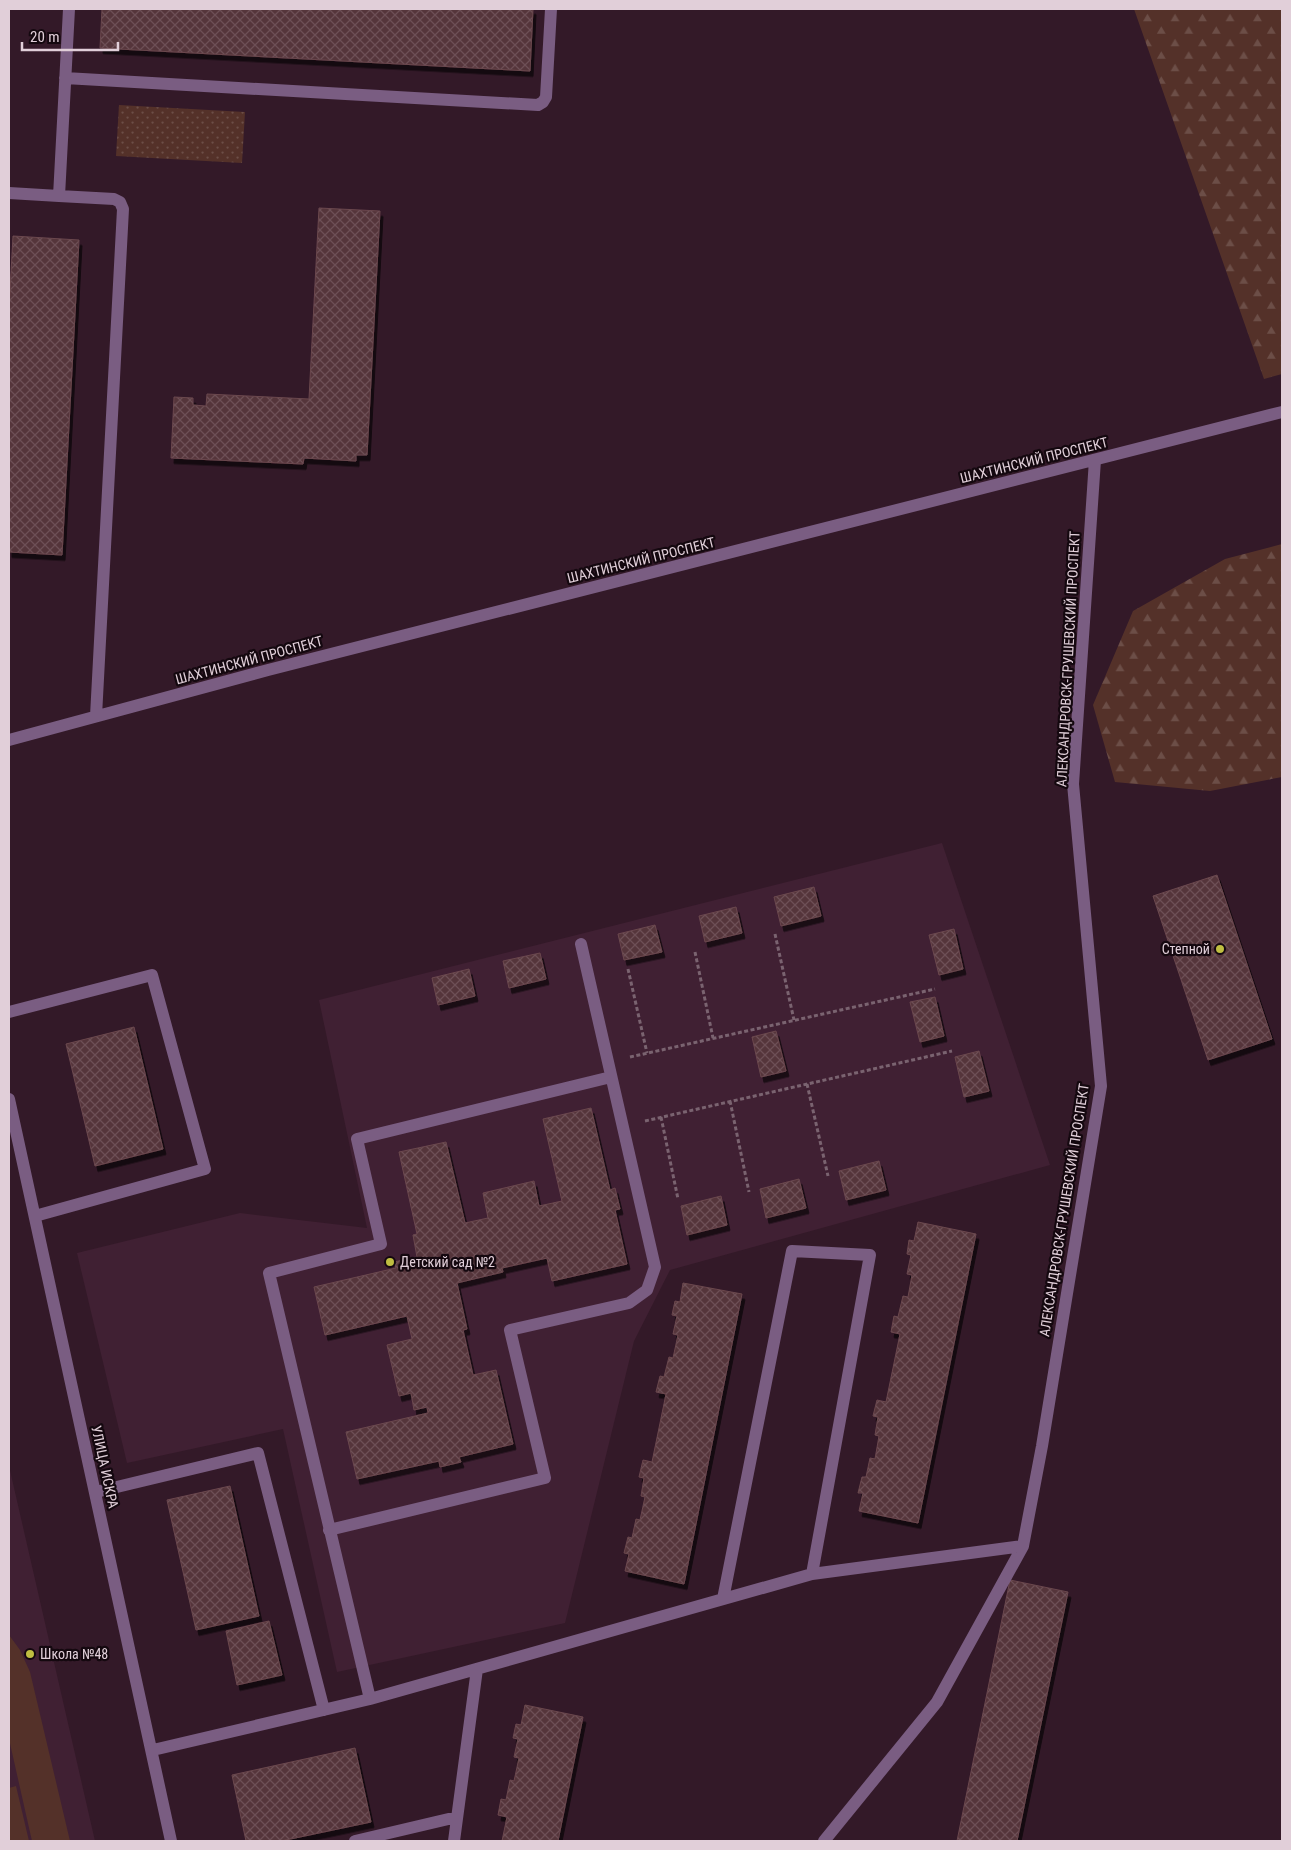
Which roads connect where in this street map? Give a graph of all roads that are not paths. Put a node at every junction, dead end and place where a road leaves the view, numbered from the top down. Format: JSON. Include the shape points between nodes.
{"nodes":[{"id":1,"x":69,"y":9,"type":"edge"},
{"id":2,"x":551,"y":9,"type":"edge"},
{"id":3,"x":65,"y":78,"type":"junction"},
{"id":4,"x":9,"y":193,"type":"edge"},
{"id":5,"x":59,"y":196,"type":"junction"},
{"id":6,"x":1282,"y":412,"type":"edge"},
{"id":7,"x":1095,"y":460,"type":"junction"},
{"id":8,"x":96,"y":716,"type":"junction"},
{"id":9,"x":9,"y":740,"type":"edge"},
{"id":10,"x":581,"y":944,"type":"dead end"},
{"id":11,"x":9,"y":1012,"type":"edge"},
{"id":12,"x":611,"y":1077,"type":"junction"},
{"id":13,"x":9,"y":1100,"type":"edge"},
{"id":14,"x":35,"y":1216,"type":"junction"},
{"id":15,"x":96,"y":1492,"type":"junction"},
{"id":16,"x":329,"y":1530,"type":"junction"},
{"id":17,"x":1023,"y":1546,"type":"junction"},
{"id":18,"x":812,"y":1574,"type":"junction"},
{"id":19,"x":723,"y":1599,"type":"junction"},
{"id":20,"x":477,"y":1669,"type":"junction"},
{"id":21,"x":370,"y":1700,"type":"junction"},
{"id":22,"x":324,"y":1710,"type":"junction"},
{"id":23,"x":152,"y":1750,"type":"junction"},
{"id":24,"x":457,"y":1817,"type":"junction"},
{"id":25,"x":171,"y":1841,"type":"edge"},
{"id":26,"x":355,"y":1841,"type":"edge"},
{"id":27,"x":454,"y":1841,"type":"edge"},
{"id":28,"x":824,"y":1841,"type":"edge"}],
"edges":[{"from":1,"to":3,"type":"street"},
{"from":2,"to":3,"type":"street","via":[[546,97],[538,105]]},
{"from":3,"to":5,"type":"street"},
{"from":4,"to":5,"type":"street"},
{"from":5,"to":8,"type":"street","via":[[114,199],[123,209]]},
{"from":6,"to":7,"type":"street","name":"ШАХТИНСКИЙ ПРОСПЕКТ"},
{"from":7,"to":8,"type":"street","name":"ШАХТИНСКИЙ ПРОСПЕКТ"},
{"from":7,"to":17,"type":"street","name":"АЛЕКСАНДРОВСК-ГРУШЕВСКИЙ ПРОСПЕКТ","via":[[1073,784],[1101,1086]]},
{"from":8,"to":9,"type":"street","name":"ШАХТИНСКИЙ ПРОСПЕКТ"},
{"from":10,"to":12,"type":"street"},
{"from":11,"to":14,"type":"street","via":[[152,975],[206,1169]]},
{"from":12,"to":16,"type":"street","via":[[655,1267],[646,1290],[629,1303],[510,1330],[545,1478]]},
{"from":12,"to":16,"type":"street","via":[[357,1139],[381,1244],[270,1273]]},
{"from":13,"to":14,"type":"street","name":"УЛИЦА ИСКРА"},
{"from":14,"to":15,"type":"street","name":"УЛИЦА ИСКРА"},
{"from":15,"to":22,"type":"street","via":[[258,1453]]},
{"from":15,"to":23,"type":"street","name":"УЛИЦА ИСКРА"},
{"from":16,"to":21,"type":"street"},
{"from":17,"to":18,"type":"street"},
{"from":17,"to":28,"type":"street","name":"АЛЕКСАНДРОВСК-ГРУШЕВСКИЙ ПРОСПЕКТ","via":[[936,1702]]},
{"from":18,"to":19,"type":"street"},
{"from":18,"to":19,"type":"street","via":[[870,1255],[792,1251]]},
{"from":19,"to":20,"type":"street"},
{"from":20,"to":21,"type":"street"},
{"from":20,"to":24,"type":"street"},
{"from":21,"to":22,"type":"street"},
{"from":22,"to":23,"type":"street"},
{"from":23,"to":25,"type":"street","name":"УЛИЦА ИСКРА"},
{"from":24,"to":26,"type":"street"},
{"from":24,"to":27,"type":"street"}]}
